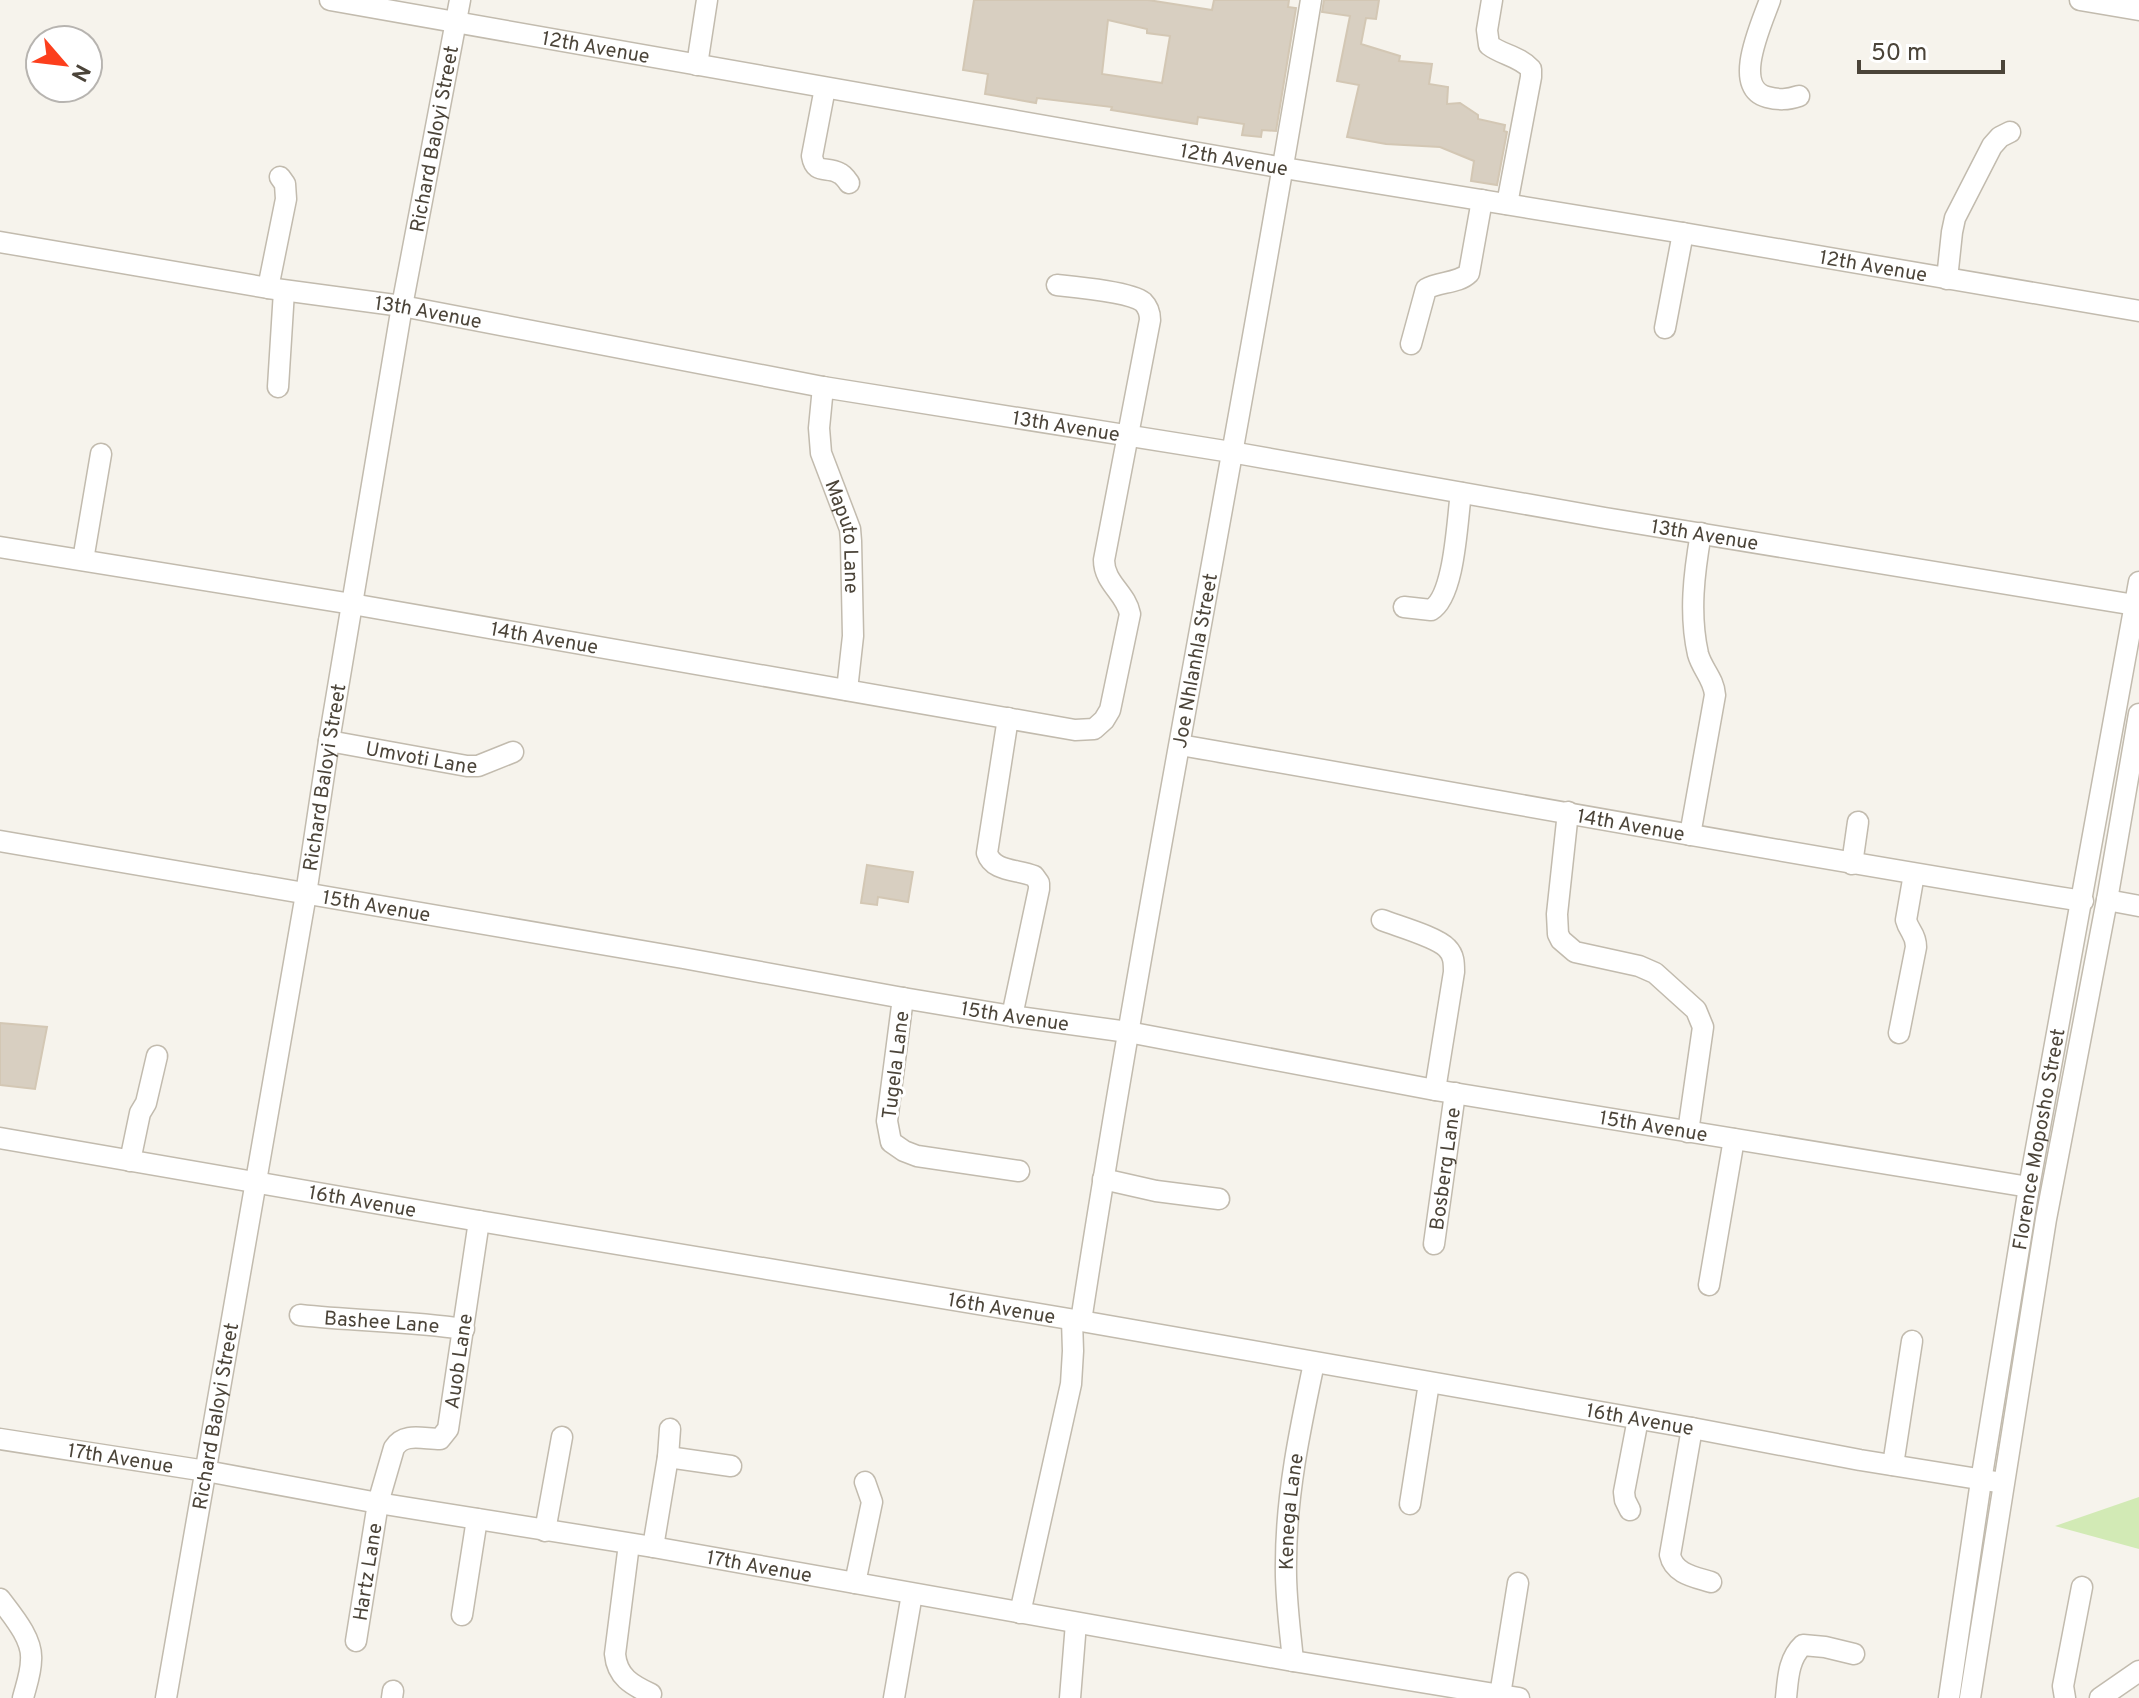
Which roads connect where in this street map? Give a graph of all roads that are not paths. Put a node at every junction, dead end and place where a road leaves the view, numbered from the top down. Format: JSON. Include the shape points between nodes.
{"nodes":[{"id":1,"x":330,"y":0,"type":"edge"},
{"id":2,"x":460,"y":0,"type":"edge"},
{"id":3,"x":707,"y":0,"type":"edge"},
{"id":4,"x":1311,"y":0,"type":"edge"},
{"id":5,"x":1492,"y":0,"type":"edge"},
{"id":6,"x":1770,"y":0,"type":"edge"},
{"id":7,"x":2080,"y":0,"type":"edge"},
{"id":8,"x":2139,"y":10,"type":"edge"},
{"id":9,"x":456,"y":21,"type":"junction"},
{"id":10,"x":697,"y":65,"type":"junction"},
{"id":11,"x":825,"y":88,"type":"junction"},
{"id":12,"x":1799,"y":96,"type":"dead end"},
{"id":13,"x":2010,"y":132,"type":"dead end"},
{"id":14,"x":1284,"y":168,"type":"junction"},
{"id":15,"x":280,"y":177,"type":"dead end"},
{"id":16,"x":849,"y":183,"type":"dead end"},
{"id":17,"x":1482,"y":200,"type":"junction"},
{"id":18,"x":1507,"y":204,"type":"junction"},
{"id":19,"x":1683,"y":233,"type":"junction"},
{"id":20,"x":0,"y":242,"type":"edge"},
{"id":21,"x":1947,"y":279,"type":"junction"},
{"id":22,"x":1057,"y":285,"type":"dead end"},
{"id":23,"x":276,"y":290,"type":"junction"},
{"id":24,"x":402,"y":306,"type":"junction"},
{"id":25,"x":2139,"y":311,"type":"edge"},
{"id":26,"x":1665,"y":328,"type":"dead end"},
{"id":27,"x":1411,"y":344,"type":"dead end"},
{"id":28,"x":278,"y":387,"type":"dead end"},
{"id":29,"x":823,"y":387,"type":"junction"},
{"id":30,"x":1128,"y":437,"type":"junction"},
{"id":31,"x":1231,"y":452,"type":"junction"},
{"id":32,"x":101,"y":454,"type":"dead end"},
{"id":33,"x":1461,"y":493,"type":"junction"},
{"id":34,"x":1701,"y":533,"type":"junction"},
{"id":35,"x":0,"y":547,"type":"edge"},
{"id":36,"x":83,"y":560,"type":"junction"},
{"id":37,"x":2139,"y":582,"type":"edge"},
{"id":38,"x":352,"y":604,"type":"junction"},
{"id":39,"x":2135,"y":605,"type":"junction"},
{"id":40,"x":1404,"y":607,"type":"dead end"},
{"id":41,"x":847,"y":690,"type":"junction"},
{"id":42,"x":2139,"y":714,"type":"edge"},
{"id":43,"x":1008,"y":718,"type":"junction"},
{"id":44,"x":329,"y":741,"type":"junction"},
{"id":45,"x":1180,"y":745,"type":"junction"},
{"id":46,"x":513,"y":752,"type":"dead end"},
{"id":47,"x":1568,"y":812,"type":"junction"},
{"id":48,"x":1858,"y":822,"type":"dead end"},
{"id":49,"x":1690,"y":835,"type":"junction"},
{"id":50,"x":0,"y":841,"type":"edge"},
{"id":51,"x":1852,"y":864,"type":"junction"},
{"id":52,"x":1914,"y":874,"type":"junction"},
{"id":53,"x":306,"y":894,"type":"junction"},
{"id":54,"x":2107,"y":900,"type":"junction"},
{"id":55,"x":2083,"y":901,"type":"junction"},
{"id":56,"x":2139,"y":906,"type":"edge"},
{"id":57,"x":1382,"y":920,"type":"dead end"},
{"id":58,"x":903,"y":998,"type":"junction"},
{"id":59,"x":1012,"y":1016,"type":"junction"},
{"id":60,"x":1128,"y":1032,"type":"junction"},
{"id":61,"x":1899,"y":1033,"type":"dead end"},
{"id":62,"x":157,"y":1056,"type":"dead end"},
{"id":63,"x":1445,"y":1091,"type":"junction"},
{"id":64,"x":1688,"y":1132,"type":"junction"},
{"id":65,"x":0,"y":1138,"type":"edge"},
{"id":66,"x":1734,"y":1139,"type":"junction"},
{"id":67,"x":130,"y":1161,"type":"junction"},
{"id":68,"x":1019,"y":1171,"type":"dead end"},
{"id":69,"x":1103,"y":1179,"type":"junction"},
{"id":70,"x":255,"y":1182,"type":"junction"},
{"id":71,"x":2029,"y":1187,"type":"junction"},
{"id":72,"x":1219,"y":1199,"type":"dead end"},
{"id":73,"x":479,"y":1221,"type":"junction"},
{"id":74,"x":1434,"y":1244,"type":"dead end"},
{"id":75,"x":1709,"y":1285,"type":"dead end"},
{"id":76,"x":300,"y":1315,"type":"dead end"},
{"id":77,"x":1076,"y":1321,"type":"junction"},
{"id":78,"x":464,"y":1329,"type":"junction"},
{"id":79,"x":1912,"y":1341,"type":"dead end"},
{"id":80,"x":1314,"y":1363,"type":"junction"},
{"id":81,"x":1429,"y":1383,"type":"junction"},
{"id":82,"x":1638,"y":1419,"type":"junction"},
{"id":83,"x":1692,"y":1428,"type":"junction"},
{"id":84,"x":670,"y":1429,"type":"dead end"},
{"id":85,"x":562,"y":1437,"type":"dead end"},
{"id":86,"x":0,"y":1439,"type":"edge"},
{"id":87,"x":668,"y":1457,"type":"junction"},
{"id":88,"x":1893,"y":1465,"type":"junction"},
{"id":89,"x":731,"y":1466,"type":"dead end"},
{"id":90,"x":206,"y":1471,"type":"junction"},
{"id":91,"x":1981,"y":1481,"type":"junction"},
{"id":92,"x":865,"y":1482,"type":"dead end"},
{"id":93,"x":2003,"y":1483,"type":"junction"},
{"id":94,"x":378,"y":1503,"type":"junction"},
{"id":95,"x":1410,"y":1504,"type":"dead end"},
{"id":96,"x":1630,"y":1510,"type":"dead end"},
{"id":97,"x":477,"y":1519,"type":"junction"},
{"id":98,"x":545,"y":1531,"type":"junction"},
{"id":99,"x":629,"y":1544,"type":"junction"},
{"id":100,"x":653,"y":1547,"type":"junction"},
{"id":101,"x":1711,"y":1582,"type":"dead end"},
{"id":102,"x":855,"y":1583,"type":"junction"},
{"id":103,"x":1518,"y":1583,"type":"dead end"},
{"id":104,"x":2082,"y":1587,"type":"dead end"},
{"id":105,"x":912,"y":1594,"type":"junction"},
{"id":106,"x":0,"y":1599,"type":"edge"},
{"id":107,"x":1020,"y":1613,"type":"junction"},
{"id":108,"x":462,"y":1615,"type":"dead end"},
{"id":109,"x":1076,"y":1623,"type":"junction"},
{"id":110,"x":356,"y":1641,"type":"dead end"},
{"id":111,"x":1854,"y":1654,"type":"dead end"},
{"id":112,"x":1293,"y":1661,"type":"junction"},
{"id":113,"x":2139,"y":1671,"type":"edge"},
{"id":114,"x":651,"y":1694,"type":"dead end"},
{"id":115,"x":1509,"y":1696,"type":"edge"},
{"id":116,"x":23,"y":1698,"type":"edge"},
{"id":117,"x":166,"y":1698,"type":"edge"},
{"id":118,"x":894,"y":1698,"type":"edge"},
{"id":119,"x":1070,"y":1698,"type":"edge"},
{"id":120,"x":1786,"y":1698,"type":"edge"},
{"id":121,"x":1949,"y":1698,"type":"edge"},
{"id":122,"x":1970,"y":1698,"type":"edge"},
{"id":123,"x":2065,"y":1698,"type":"edge"},
{"id":124,"x":2100,"y":1698,"type":"edge"}],
"edges":[{"from":1,"to":9,"type":"street","name":"12th Avenue"},
{"from":2,"to":9,"type":"street","name":"Richard Baloyi Street"},
{"from":3,"to":10,"type":"street"},
{"from":4,"to":14,"type":"street","name":"Joe Nhlanhla Street"},
{"from":5,"to":18,"type":"street","via":[[1489,45],[1531,69]]},
{"from":6,"to":12,"type":"street","via":[[1751,61],[1750,82],[1764,96]]},
{"from":7,"to":8,"type":"street"},
{"from":9,"to":10,"type":"street","name":"12th Avenue"},
{"from":9,"to":24,"type":"street","name":"Richard Baloyi Street"},
{"from":10,"to":11,"type":"street","name":"12th Avenue"},
{"from":11,"to":14,"type":"street","name":"12th Avenue"},
{"from":11,"to":16,"type":"street","via":[[813,162],[841,173]]},
{"from":13,"to":21,"type":"street","via":[[1992,146],[1957,213]]},
{"from":14,"to":17,"type":"street","name":"12th Avenue"},
{"from":14,"to":31,"type":"street","name":"Joe Nhlanhla Street"},
{"from":15,"to":23,"type":"street","via":[[286,199]]},
{"from":17,"to":18,"type":"street","name":"12th Avenue"},
{"from":17,"to":27,"type":"street","via":[[1469,273],[1426,289]]},
{"from":18,"to":19,"type":"street","name":"12th Avenue"},
{"from":19,"to":21,"type":"street","name":"12th Avenue"},
{"from":19,"to":26,"type":"street"},
{"from":20,"to":23,"type":"street","name":"13th Avenue"},
{"from":21,"to":25,"type":"street","name":"12th Avenue"},
{"from":22,"to":30,"type":"street","via":[[1130,296],[1149,311]]},
{"from":23,"to":24,"type":"street","name":"13th Avenue"},
{"from":23,"to":28,"type":"street"},
{"from":24,"to":29,"type":"street","name":"13th Avenue"},
{"from":24,"to":38,"type":"street","name":"Richard Baloyi Street"},
{"from":29,"to":30,"type":"street","name":"13th Avenue"},
{"from":29,"to":41,"type":"street","name":"Maputo Lane","via":[[821,453],[851,541],[853,636]]},
{"from":30,"to":31,"type":"street","name":"13th Avenue"},
{"from":30,"to":43,"type":"street","name":"14th Avenue","via":[[1104,560],[1111,584],[1130,610],[1108,715],[1088,730]]},
{"from":31,"to":33,"type":"street","name":"13th Avenue"},
{"from":31,"to":45,"type":"street","name":"Joe Nhlanhla Street"},
{"from":32,"to":36,"type":"street"},
{"from":33,"to":34,"type":"street","name":"13th Avenue"},
{"from":33,"to":40,"type":"street","via":[[1450,579],[1442,600],[1431,610]]},
{"from":34,"to":39,"type":"street","name":"13th Avenue"},
{"from":34,"to":49,"type":"street","via":[[1694,612],[1700,661],[1715,695]]},
{"from":35,"to":36,"type":"street","name":"14th Avenue"},
{"from":36,"to":38,"type":"street","name":"14th Avenue"},
{"from":37,"to":39,"type":"street","name":"Florence Moposho Street"},
{"from":38,"to":41,"type":"street","name":"14th Avenue"},
{"from":38,"to":44,"type":"street","name":"Richard Baloyi Street"},
{"from":39,"to":55,"type":"street","name":"Florence Moposho Street"},
{"from":41,"to":43,"type":"street","name":"14th Avenue"},
{"from":42,"to":54,"type":"street","name":"Florence Moposho Street"},
{"from":43,"to":59,"type":"street","via":[[987,853],[998,867],[1034,876],[1039,883]]},
{"from":44,"to":46,"type":"street","name":"Umvoti Lane","via":[[467,766]]},
{"from":44,"to":53,"type":"street","name":"Richard Baloyi Street"},
{"from":45,"to":47,"type":"street","name":"14th Avenue"},
{"from":45,"to":60,"type":"street","name":"Joe Nhlanhla Street"},
{"from":47,"to":49,"type":"street","name":"14th Avenue"},
{"from":47,"to":64,"type":"street","via":[[1558,934],[1575,952],[1655,973],[1696,1010],[1703,1027]]},
{"from":48,"to":51,"type":"street"},
{"from":49,"to":51,"type":"street","name":"14th Avenue"},
{"from":50,"to":53,"type":"street","name":"15th Avenue"},
{"from":51,"to":52,"type":"street","name":"14th Avenue"},
{"from":52,"to":55,"type":"street","name":"14th Avenue"},
{"from":52,"to":61,"type":"street","via":[[1906,920],[1916,947]]},
{"from":53,"to":58,"type":"street","name":"15th Avenue"},
{"from":53,"to":70,"type":"street","name":"Richard Baloyi Street"},
{"from":54,"to":56,"type":"street"},
{"from":54,"to":93,"type":"street","name":"Florence Moposho Street","via":[[2046,1219]]},
{"from":55,"to":71,"type":"street","name":"Florence Moposho Street"},
{"from":57,"to":63,"type":"street","name":"Bosberg Lane","via":[[1440,943],[1454,960]]},
{"from":58,"to":59,"type":"street","name":"15th Avenue"},
{"from":58,"to":68,"type":"street","name":"Tugela Lane","via":[[887,1121],[891,1142],[917,1156]]},
{"from":59,"to":60,"type":"street","name":"15th Avenue"},
{"from":60,"to":63,"type":"street","name":"15th Avenue"},
{"from":60,"to":69,"type":"street","name":"Joe Nhlanhla Street"},
{"from":62,"to":67,"type":"street"},
{"from":63,"to":64,"type":"street","name":"15th Avenue"},
{"from":63,"to":74,"type":"street","name":"Bosberg Lane"},
{"from":64,"to":66,"type":"street","name":"15th Avenue"},
{"from":65,"to":67,"type":"street","name":"16th Avenue"},
{"from":66,"to":71,"type":"street","name":"15th Avenue"},
{"from":66,"to":75,"type":"street"},
{"from":67,"to":70,"type":"street","name":"16th Avenue"},
{"from":69,"to":72,"type":"street"},
{"from":69,"to":77,"type":"street","name":"Joe Nhlanhla Street"},
{"from":70,"to":73,"type":"street","name":"16th Avenue"},
{"from":70,"to":90,"type":"street","name":"Richard Baloyi Street"},
{"from":71,"to":91,"type":"street","name":"Florence Moposho Street"},
{"from":73,"to":77,"type":"street","name":"16th Avenue"},
{"from":73,"to":78,"type":"street","name":"Auob Lane"},
{"from":76,"to":78,"type":"street","name":"Bashee Lane"},
{"from":77,"to":80,"type":"street","name":"16th Avenue"},
{"from":77,"to":107,"type":"street","name":"Joe Nhlanhla Street","via":[[1071,1384]]},
{"from":78,"to":94,"type":"street","name":"Auob Lane","via":[[446,1434],[398,1442]]},
{"from":79,"to":88,"type":"street"},
{"from":80,"to":81,"type":"street","name":"16th Avenue"},
{"from":80,"to":112,"type":"street","name":"Kenega Lane","via":[[1288,1512]]},
{"from":81,"to":82,"type":"street","name":"16th Avenue"},
{"from":81,"to":95,"type":"street"},
{"from":82,"to":83,"type":"street","name":"16th Avenue"},
{"from":82,"to":96,"type":"street","via":[[1624,1492]]},
{"from":83,"to":88,"type":"street","name":"16th Avenue"},
{"from":83,"to":101,"type":"street","via":[[1670,1555],[1677,1569]]},
{"from":84,"to":87,"type":"street"},
{"from":85,"to":98,"type":"street"},
{"from":86,"to":90,"type":"street","name":"17th Avenue"},
{"from":87,"to":89,"type":"street"},
{"from":87,"to":100,"type":"street"},
{"from":88,"to":91,"type":"street","name":"16th Avenue"},
{"from":90,"to":94,"type":"street","name":"17th Avenue"},
{"from":90,"to":117,"type":"street","name":"Richard Baloyi Street"},
{"from":91,"to":93,"type":"street","name":"16th Avenue"},
{"from":91,"to":121,"type":"street","name":"Florence Moposho Street"},
{"from":92,"to":102,"type":"street","via":[[872,1502]]},
{"from":93,"to":122,"type":"street","name":"Florence Moposho Street"},
{"from":94,"to":97,"type":"street","name":"17th Avenue"},
{"from":94,"to":110,"type":"street","name":"Hartz Lane"},
{"from":97,"to":98,"type":"street","name":"17th Avenue"},
{"from":97,"to":108,"type":"street"},
{"from":98,"to":99,"type":"street","name":"17th Avenue"},
{"from":99,"to":100,"type":"street","name":"17th Avenue"},
{"from":99,"to":114,"type":"street","via":[[616,1662],[626,1680]]},
{"from":100,"to":102,"type":"street","name":"17th Avenue"},
{"from":102,"to":105,"type":"street","name":"17th Avenue"},
{"from":103,"to":115,"type":"street"},
{"from":104,"to":123,"type":"street"},
{"from":105,"to":107,"type":"street","name":"17th Avenue"},
{"from":105,"to":118,"type":"street"},
{"from":106,"to":116,"type":"street","via":[[31,1653]]},
{"from":107,"to":109,"type":"street","name":"17th Avenue"},
{"from":109,"to":112,"type":"street","name":"17th Avenue"},
{"from":109,"to":119,"type":"street"},
{"from":111,"to":120,"type":"street","via":[[1803,1645],[1791,1660]]},
{"from":112,"to":115,"type":"street","name":"17th Avenue"},
{"from":113,"to":124,"type":"street"}]}
